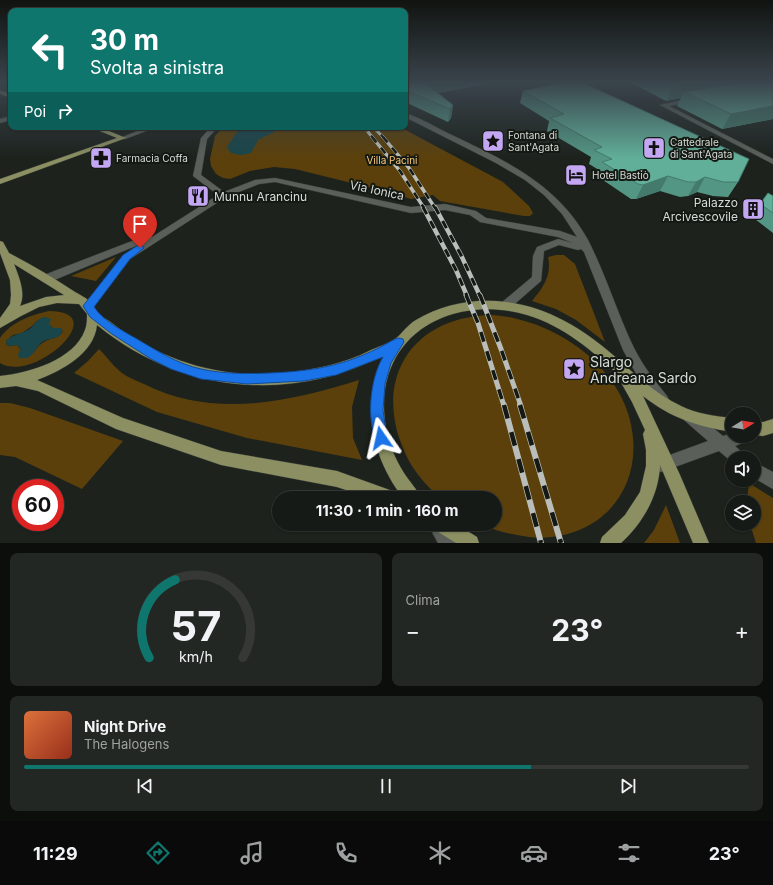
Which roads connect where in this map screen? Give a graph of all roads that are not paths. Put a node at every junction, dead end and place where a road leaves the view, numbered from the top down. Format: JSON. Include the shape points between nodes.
{"nodes":[{"id":1,"x":668,"y":107,"type":"edge"},
{"id":2,"x":408,"y":116,"type":"edge"},
{"id":3,"x":101,"y":130,"type":"edge"},
{"id":4,"x":146,"y":130,"type":"edge"},
{"id":5,"x":211,"y":130,"type":"edge"},
{"id":6,"x":123,"y":138,"type":"junction"},
{"id":7,"x":773,"y":162,"type":"edge"},
{"id":8,"x":0,"y":182,"type":"edge"},
{"id":9,"x":223,"y":195,"type":"junction"},
{"id":10,"x":166,"y":231,"type":"junction"},
{"id":11,"x":0,"y":244,"type":"edge"},
{"id":12,"x":588,"y":250,"type":"junction"},
{"id":13,"x":6,"y":255,"type":"junction"},
{"id":14,"x":48,"y":278,"type":"junction"},
{"id":15,"x":505,"y":306,"type":"junction"},
{"id":16,"x":87,"y":307,"type":"junction"},
{"id":17,"x":3,"y":322,"type":"edge"},
{"id":18,"x":399,"y":342,"type":"junction"},
{"id":19,"x":629,"y":350,"type":"junction"},
{"id":20,"x":610,"y":360,"type":"junction"},
{"id":21,"x":7,"y":383,"type":"edge"},
{"id":22,"x":634,"y":383,"type":"junction"},
{"id":23,"x":640,"y":404,"type":"junction"},
{"id":24,"x":667,"y":406,"type":"junction"},
{"id":25,"x":688,"y":416,"type":"junction"},
{"id":26,"x":725,"y":424,"type":"edge"},
{"id":27,"x":725,"y":442,"type":"edge"},
{"id":28,"x":720,"y":444,"type":"junction"},
{"id":29,"x":729,"y":451,"type":"edge"},
{"id":30,"x":666,"y":462,"type":"junction"},
{"id":31,"x":652,"y":470,"type":"junction"},
{"id":32,"x":761,"y":473,"type":"edge"},
{"id":33,"x":773,"y":481,"type":"edge"},
{"id":34,"x":372,"y":491,"type":"edge"},
{"id":35,"x":408,"y":491,"type":"edge"},
{"id":36,"x":440,"y":531,"type":"edge"},
{"id":37,"x":452,"y":531,"type":"edge"},
{"id":38,"x":448,"y":543,"type":"edge"},
{"id":39,"x":471,"y":543,"type":"edge"},
{"id":40,"x":608,"y":543,"type":"edge"},
{"id":41,"x":700,"y":543,"type":"edge"}],
"edges":[{"from":1,"to":7,"type":"street"},
{"from":2,"to":12,"type":"street","via":[[528,178],[565,212]]},
{"from":3,"to":6,"type":"main road"},
{"from":4,"to":6,"type":"street"},
{"from":5,"to":9,"type":"street","via":[[204,138],[197,176]]},
{"from":6,"to":8,"type":"main road"},
{"from":9,"to":10,"type":"street","name":"Via Ionica"},
{"from":9,"to":12,"type":"street","name":"Via Ionica","via":[[258,182],[275,180],[411,210],[445,207],[473,213],[483,220],[560,234],[574,239]]},
{"from":10,"to":14,"type":"street"},
{"from":10,"to":16,"type":"street","via":[[127,257]]},
{"from":11,"to":13,"type":"main road"},
{"from":12,"to":15,"type":"street","via":[[558,242],[540,249],[536,256],[537,278]]},
{"from":12,"to":19,"type":"street"},
{"from":13,"to":14,"type":"main road"},
{"from":13,"to":17,"type":"main road","via":[[17,290],[16,302]]},
{"from":14,"to":16,"type":"main road"},
{"from":15,"to":18,"type":"main road","via":[[468,306],[446,311],[420,324]]},
{"from":15,"to":20,"type":"main road","via":[[529,311],[566,326],[589,341]]},
{"from":16,"to":17,"type":"main road","via":[[65,299],[46,301],[25,308]]},
{"from":16,"to":18,"type":"main road","via":[[116,331],[154,355],[201,374],[222,377],[267,379],[304,376],[343,367],[377,355]]},
{"from":16,"to":21,"type":"main road","via":[[94,322],[85,341],[76,351],[50,370]]},
{"from":18,"to":35,"type":"main road","via":[[386,361],[379,384],[377,410],[386,453]]},
{"from":19,"to":22,"type":"street"},
{"from":19,"to":24,"type":"street","via":[[642,375]]},
{"from":20,"to":22,"type":"main road"},
{"from":20,"to":23,"type":"main road","via":[[625,378]]},
{"from":21,"to":34,"type":"main road","via":[[40,386],[121,424],[220,458],[337,479]]},
{"from":22,"to":23,"type":"street"},
{"from":22,"to":24,"type":"main road"},
{"from":23,"to":30,"type":"main road"},
{"from":23,"to":31,"type":"main road","via":[[651,439]]},
{"from":24,"to":25,"type":"main road"},
{"from":25,"to":26,"type":"main road"},
{"from":25,"to":28,"type":"street"},
{"from":27,"to":28,"type":"street"},
{"from":28,"to":29,"type":"street"},
{"from":28,"to":30,"type":"street"},
{"from":30,"to":31,"type":"street"},
{"from":30,"to":41,"type":"main road"},
{"from":31,"to":40,"type":"main road","via":[[639,511]]},
{"from":32,"to":33,"type":"street"},
{"from":36,"to":38,"type":"street"},
{"from":37,"to":39,"type":"main road"}]}
